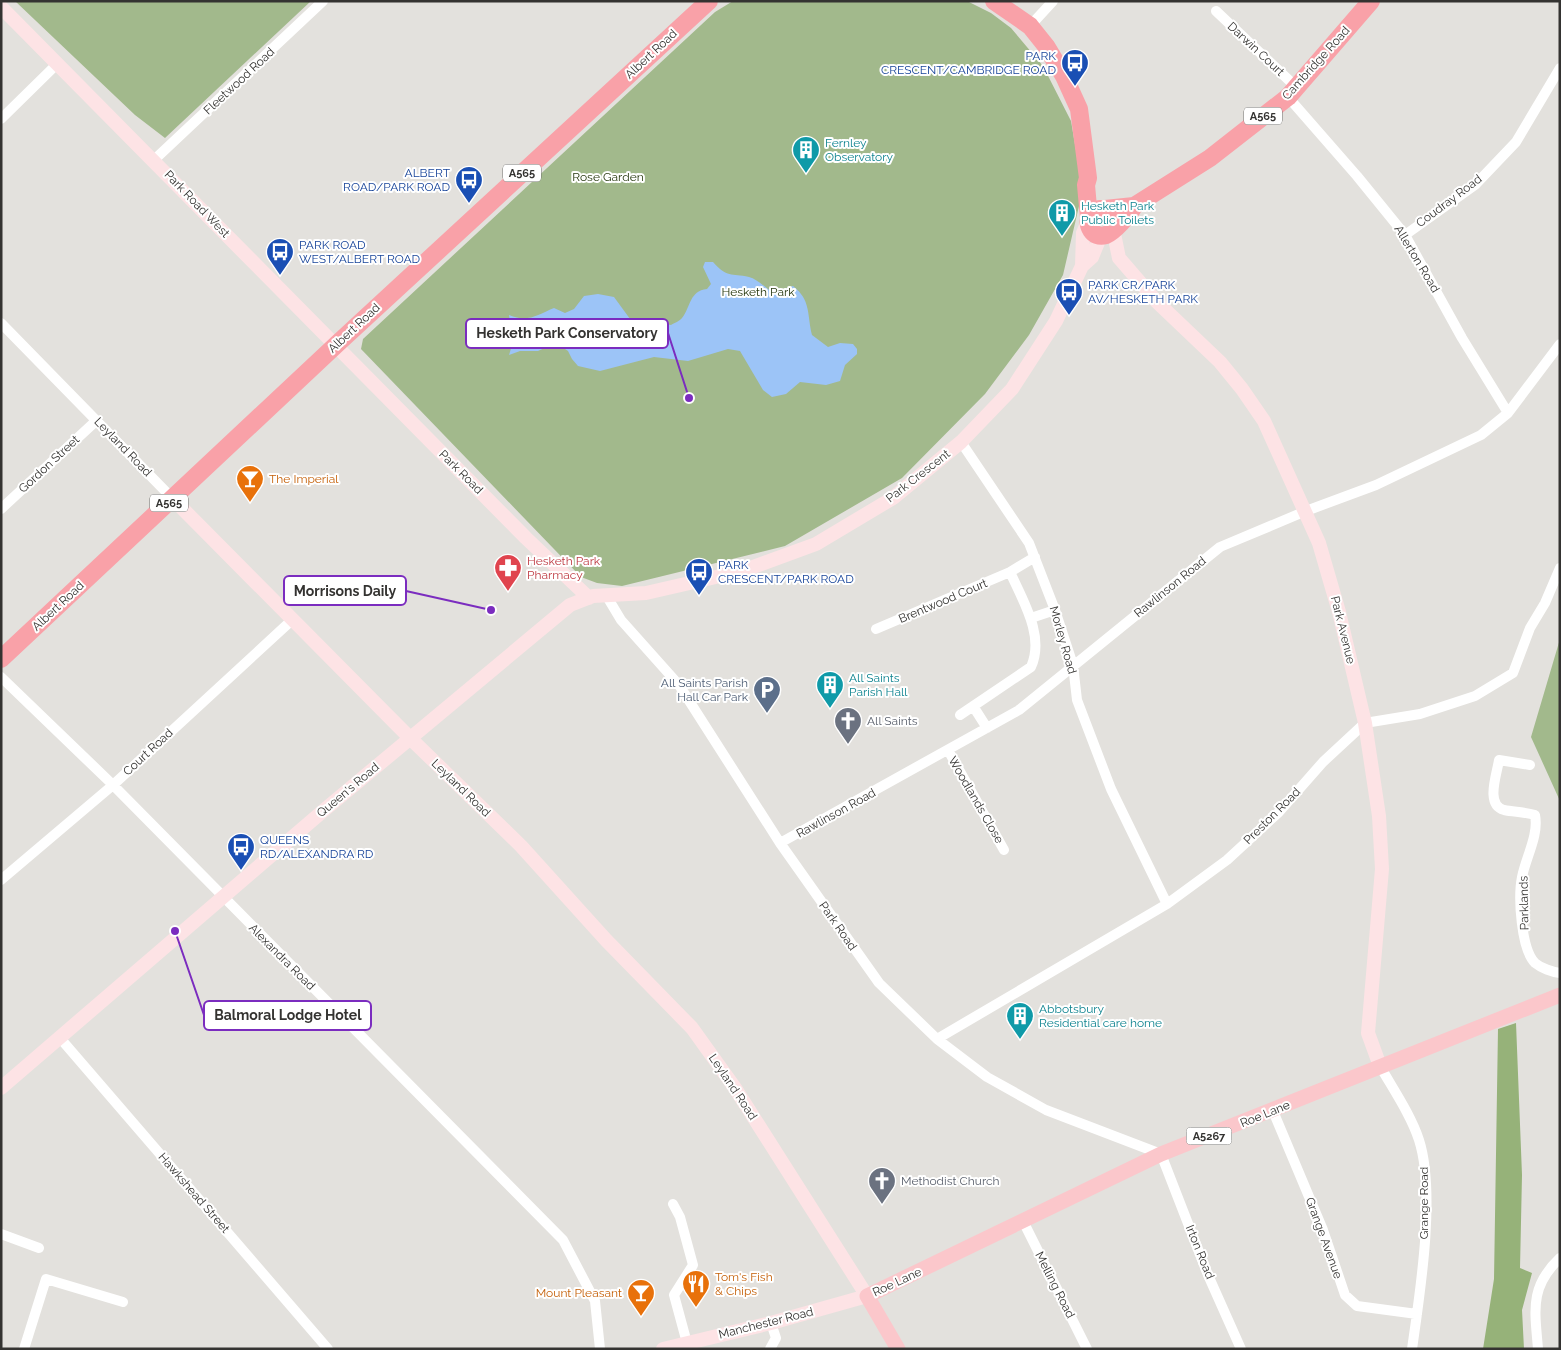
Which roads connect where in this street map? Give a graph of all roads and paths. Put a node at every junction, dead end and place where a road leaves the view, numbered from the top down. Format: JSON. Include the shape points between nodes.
{"nodes":[{"id":1,"x":323,"y":1,"type":"edge"},
{"id":2,"x":709,"y":1,"type":"edge"},
{"id":3,"x":994,"y":1,"type":"edge"},
{"id":4,"x":1053,"y":1,"type":"edge"},
{"id":5,"x":1371,"y":1,"type":"edge"},
{"id":6,"x":1,"y":7,"type":"edge"},
{"id":7,"x":1216,"y":11,"type":"dead end"},
{"id":8,"x":1030,"y":26,"type":"junction"},
{"id":9,"x":57,"y":64,"type":"junction"},
{"id":10,"x":1560,"y":68,"type":"edge"},
{"id":11,"x":1291,"y":91,"type":"junction"},
{"id":12,"x":1,"y":119,"type":"edge"},
{"id":13,"x":154,"y":160,"type":"junction"},
{"id":14,"x":1088,"y":178,"type":"junction"},
{"id":15,"x":1134,"y":206,"type":"junction"},
{"id":16,"x":1105,"y":209,"type":"junction"},
{"id":17,"x":1088,"y":220,"type":"junction"},
{"id":18,"x":1107,"y":232,"type":"junction"},
{"id":19,"x":1405,"y":235,"type":"junction"},
{"id":20,"x":1082,"y":266,"type":"junction"},
{"id":21,"x":1,"y":323,"type":"edge"},
{"id":22,"x":1560,"y":344,"type":"edge"},
{"id":23,"x":335,"y":346,"type":"junction"},
{"id":24,"x":1508,"y":413,"type":"junction"},
{"id":25,"x":97,"y":420,"type":"junction"},
{"id":26,"x":961,"y":442,"type":"junction"},
{"id":27,"x":173,"y":499,"type":"junction"},
{"id":28,"x":1,"y":509,"type":"edge"},
{"id":29,"x":1306,"y":511,"type":"junction"},
{"id":30,"x":1035,"y":557,"type":"junction"},
{"id":31,"x":1560,"y":568,"type":"edge"},
{"id":32,"x":1010,"y":572,"type":"junction"},
{"id":33,"x":646,"y":593,"type":"joint"},
{"id":34,"x":606,"y":595,"type":"junction"},
{"id":35,"x":588,"y":598,"type":"junction"},
{"id":36,"x":1055,"y":610,"type":"junction"},
{"id":37,"x":1031,"y":618,"type":"junction"},
{"id":38,"x":292,"y":620,"type":"junction"},
{"id":39,"x":876,"y":629,"type":"dead end"},
{"id":40,"x":1,"y":659,"type":"edge"},
{"id":41,"x":1073,"y":665,"type":"junction"},
{"id":42,"x":1,"y":677,"type":"edge"},
{"id":43,"x":974,"y":706,"type":"junction"},
{"id":44,"x":960,"y":715,"type":"dead end"},
{"id":45,"x":1365,"y":723,"type":"junction"},
{"id":46,"x":986,"y":728,"type":"junction"},
{"id":47,"x":410,"y":738,"type":"junction"},
{"id":48,"x":948,"y":750,"type":"junction"},
{"id":49,"x":1530,"y":765,"type":"dead end"},
{"id":50,"x":113,"y":785,"type":"junction"},
{"id":51,"x":780,"y":843,"type":"junction"},
{"id":52,"x":1004,"y":850,"type":"dead end"},
{"id":53,"x":1,"y":880,"type":"edge"},
{"id":54,"x":222,"y":897,"type":"junction"},
{"id":55,"x":1167,"y":904,"type":"junction"},
{"id":56,"x":1560,"y":973,"type":"edge"},
{"id":57,"x":1560,"y":995,"type":"edge"},
{"id":58,"x":60,"y":1038,"type":"junction"},
{"id":59,"x":937,"y":1039,"type":"junction"},
{"id":60,"x":1380,"y":1066,"type":"junction"},
{"id":61,"x":1,"y":1088,"type":"edge"},
{"id":62,"x":1273,"y":1111,"type":"junction"},
{"id":63,"x":1161,"y":1154,"type":"junction"},
{"id":64,"x":673,"y":1204,"type":"dead end"},
{"id":65,"x":1023,"y":1220,"type":"junction"},
{"id":66,"x":1,"y":1234,"type":"edge"},
{"id":67,"x":39,"y":1248,"type":"dead end"},
{"id":68,"x":1560,"y":1258,"type":"edge"},
{"id":69,"x":867,"y":1296,"type":"junction"},
{"id":70,"x":123,"y":1302,"type":"dead end"},
{"id":71,"x":1417,"y":1314,"type":"junction"},
{"id":72,"x":772,"y":1323,"type":"junction"},
{"id":73,"x":687,"y":1343,"type":"junction"},
{"id":74,"x":24,"y":1349,"type":"edge"},
{"id":75,"x":328,"y":1349,"type":"edge"},
{"id":76,"x":600,"y":1349,"type":"edge"},
{"id":77,"x":663,"y":1349,"type":"edge"},
{"id":78,"x":770,"y":1349,"type":"edge"},
{"id":79,"x":898,"y":1349,"type":"edge"},
{"id":80,"x":1087,"y":1349,"type":"edge"},
{"id":81,"x":1241,"y":1349,"type":"edge"},
{"id":82,"x":1412,"y":1349,"type":"edge"},
{"id":83,"x":1538,"y":1349,"type":"edge"}],
"edges":[{"from":1,"to":13,"type":"street","name":"Fleetwood Road"},
{"from":2,"to":23,"type":"highway","name":"Albert Road","number":"A565"},
{"from":3,"to":8,"type":"highway","name":"Park Crescent"},
{"from":4,"to":8,"type":"street"},
{"from":5,"to":11,"type":"highway","name":"Cambridge Road","number":"A565"},
{"from":6,"to":9,"type":"street","name":"Park Road West"},
{"from":7,"to":11,"type":"street","name":"Darwin Court"},
{"from":8,"to":14,"type":"highway","name":"Park Crescent","via":[[1050,53],[1079,109]]},
{"from":9,"to":12,"type":"street"},
{"from":9,"to":13,"type":"street","name":"Park Road West"},
{"from":10,"to":19,"type":"street","name":"Coudray Road","via":[[1516,142],[1475,185]]},
{"from":11,"to":15,"type":"highway","name":"Cambridge Road","number":"A565","via":[[1210,158]]},
{"from":11,"to":19,"type":"street","name":"Allerton Road"},
{"from":13,"to":23,"type":"street","name":"Park Road West"},
{"from":14,"to":16,"type":"highway","name":"Park Crescent","via":[[1094,183]]},
{"from":14,"to":17,"type":"highway","name":"Park Crescent"},
{"from":15,"to":16,"type":"highway","name":"Cambridge Road","number":"A565"},
{"from":15,"to":18,"type":"highway","name":"Cambridge Road","number":"A565","via":[[1129,215]]},
{"from":16,"to":17,"type":"highway","number":"A565","via":[[1096,210]]},
{"from":16,"to":18,"type":"highway","via":[[1114,216]]},
{"from":17,"to":18,"type":"highway","via":[[1090,230]]},
{"from":17,"to":20,"type":"street","name":"Park Crescent","via":[[1082,233]]},
{"from":18,"to":20,"type":"street","name":"Park Crescent"},
{"from":18,"to":29,"type":"street","name":"Park Avenue","via":[[1120,258],[1157,302],[1220,362],[1242,389],[1264,421]]},
{"from":19,"to":24,"type":"street","name":"Allerton Road"},
{"from":20,"to":26,"type":"street","name":"Park Crescent","via":[[1056,321],[1012,389]]},
{"from":21,"to":25,"type":"street","name":"Leyland Road"},
{"from":22,"to":24,"type":"street","name":"Rawlinson Road"},
{"from":23,"to":27,"type":"highway","name":"Albert Road","number":"A565"},
{"from":23,"to":35,"type":"street","name":"Park Road"},
{"from":24,"to":29,"type":"street","name":"Rawlinson Road","via":[[1480,435],[1449,452],[1376,485]]},
{"from":25,"to":27,"type":"street","name":"Leyland Road"},
{"from":25,"to":28,"type":"street","name":"Gordon Street"},
{"from":26,"to":30,"type":"street","name":"Morley Road","via":[[1029,543]]},
{"from":26,"to":33,"type":"street","name":"Park Crescent","via":[[893,498],[816,544],[742,571]]},
{"from":27,"to":38,"type":"street","name":"Leyland Road"},
{"from":27,"to":40,"type":"highway","name":"Albert Road","number":"A565"},
{"from":29,"to":41,"type":"street","name":"Rawlinson Road","via":[[1220,547]]},
{"from":29,"to":45,"type":"street","name":"Park Avenue","via":[[1339,612]]},
{"from":30,"to":32,"type":"street","name":"Brentwood Court"},
{"from":30,"to":36,"type":"street","name":"Morley Road"},
{"from":31,"to":45,"type":"street","via":[[1530,628],[1513,673],[1475,696],[1420,714]]},
{"from":32,"to":37,"type":"street"},
{"from":32,"to":39,"type":"street","name":"Brentwood Court"},
{"from":33,"to":34,"type":"street","name":"Queen's Road"},
{"from":34,"to":35,"type":"street","name":"Queen's Road"},
{"from":34,"to":51,"type":"street","name":"Park Road","via":[[621,620],[679,685]]},
{"from":35,"to":47,"type":"street","name":"Queen's Road","via":[[578,600],[560,612]]},
{"from":36,"to":37,"type":"street"},
{"from":36,"to":41,"type":"street","name":"Morley Road"},
{"from":37,"to":43,"type":"street","via":[[1036,656],[1031,667]]},
{"from":38,"to":47,"type":"street","name":"Leyland Road"},
{"from":38,"to":50,"type":"street","name":"Court Road"},
{"from":41,"to":46,"type":"street","name":"Rawlinson Road","via":[[1019,710]]},
{"from":41,"to":55,"type":"street","name":"Morley Road","via":[[1077,700],[1111,789]]},
{"from":42,"to":50,"type":"street","name":"Alexandra Road"},
{"from":43,"to":44,"type":"street"},
{"from":43,"to":46,"type":"street"},
{"from":45,"to":55,"type":"street","name":"Preston Road","via":[[1228,860]]},
{"from":45,"to":60,"type":"street","name":"Park Avenue","via":[[1379,816],[1382,869],[1368,1033]]},
{"from":46,"to":48,"type":"street","name":"Rawlinson Road"},
{"from":47,"to":54,"type":"street","name":"Queen's Road"},
{"from":47,"to":69,"type":"street","name":"Leyland Road","via":[[521,846],[692,1028],[735,1088]]},
{"from":48,"to":51,"type":"street","name":"Rawlinson Road"},
{"from":48,"to":52,"type":"street","name":"Woodlands Close"},
{"from":49,"to":56,"type":"street","name":"Parklands","via":[[1499,760],[1493,795],[1496,805],[1502,810],[1535,815],[1537,826],[1521,880],[1525,946],[1535,963]]},
{"from":50,"to":53,"type":"street","name":"Court Road"},
{"from":50,"to":54,"type":"street","name":"Alexandra Road"},
{"from":51,"to":59,"type":"street","name":"Park Road","via":[[878,983]]},
{"from":54,"to":58,"type":"street","name":"Queen's Road"},
{"from":54,"to":76,"type":"street","name":"Alexandra Road","via":[[563,1240],[595,1301]]},
{"from":55,"to":59,"type":"street","name":"Preston Road"},
{"from":57,"to":60,"type":"main road","name":"Roe Lane","number":"A5267"},
{"from":58,"to":61,"type":"street","name":"Queen's Road"},
{"from":58,"to":75,"type":"street","name":"Hawkshead Street"},
{"from":59,"to":63,"type":"street","name":"Park Road","via":[[987,1077],[1046,1110]]},
{"from":60,"to":62,"type":"main road","name":"Roe Lane","number":"A5267"},
{"from":60,"to":71,"type":"street","name":"Grange Road","via":[[1419,1139],[1425,1165],[1425,1223]]},
{"from":62,"to":63,"type":"main road","name":"Roe Lane","number":"A5267"},
{"from":62,"to":71,"type":"street","name":"Grange Avenue","via":[[1323,1230],[1345,1295],[1357,1306]]},
{"from":63,"to":65,"type":"main road","name":"Roe Lane","number":"A5267"},
{"from":63,"to":81,"type":"street","name":"Irton Road"},
{"from":64,"to":73,"type":"street","via":[[680,1217],[693,1265],[674,1295]]},
{"from":65,"to":69,"type":"main road","name":"Roe Lane","number":"A5267"},
{"from":65,"to":80,"type":"street","name":"Melling Road"},
{"from":66,"to":67,"type":"street"},
{"from":68,"to":83,"type":"street","via":[[1542,1280],[1534,1302]]},
{"from":69,"to":72,"type":"street","name":"Manchester Road"},
{"from":69,"to":79,"type":"main road"},
{"from":70,"to":74,"type":"street","via":[[46,1279]]},
{"from":71,"to":82,"type":"street","name":"Grange Road"},
{"from":72,"to":73,"type":"street","name":"Manchester Road"},
{"from":72,"to":78,"type":"street","via":[[776,1338]]},
{"from":73,"to":77,"type":"street","name":"Manchester Road"}]}
